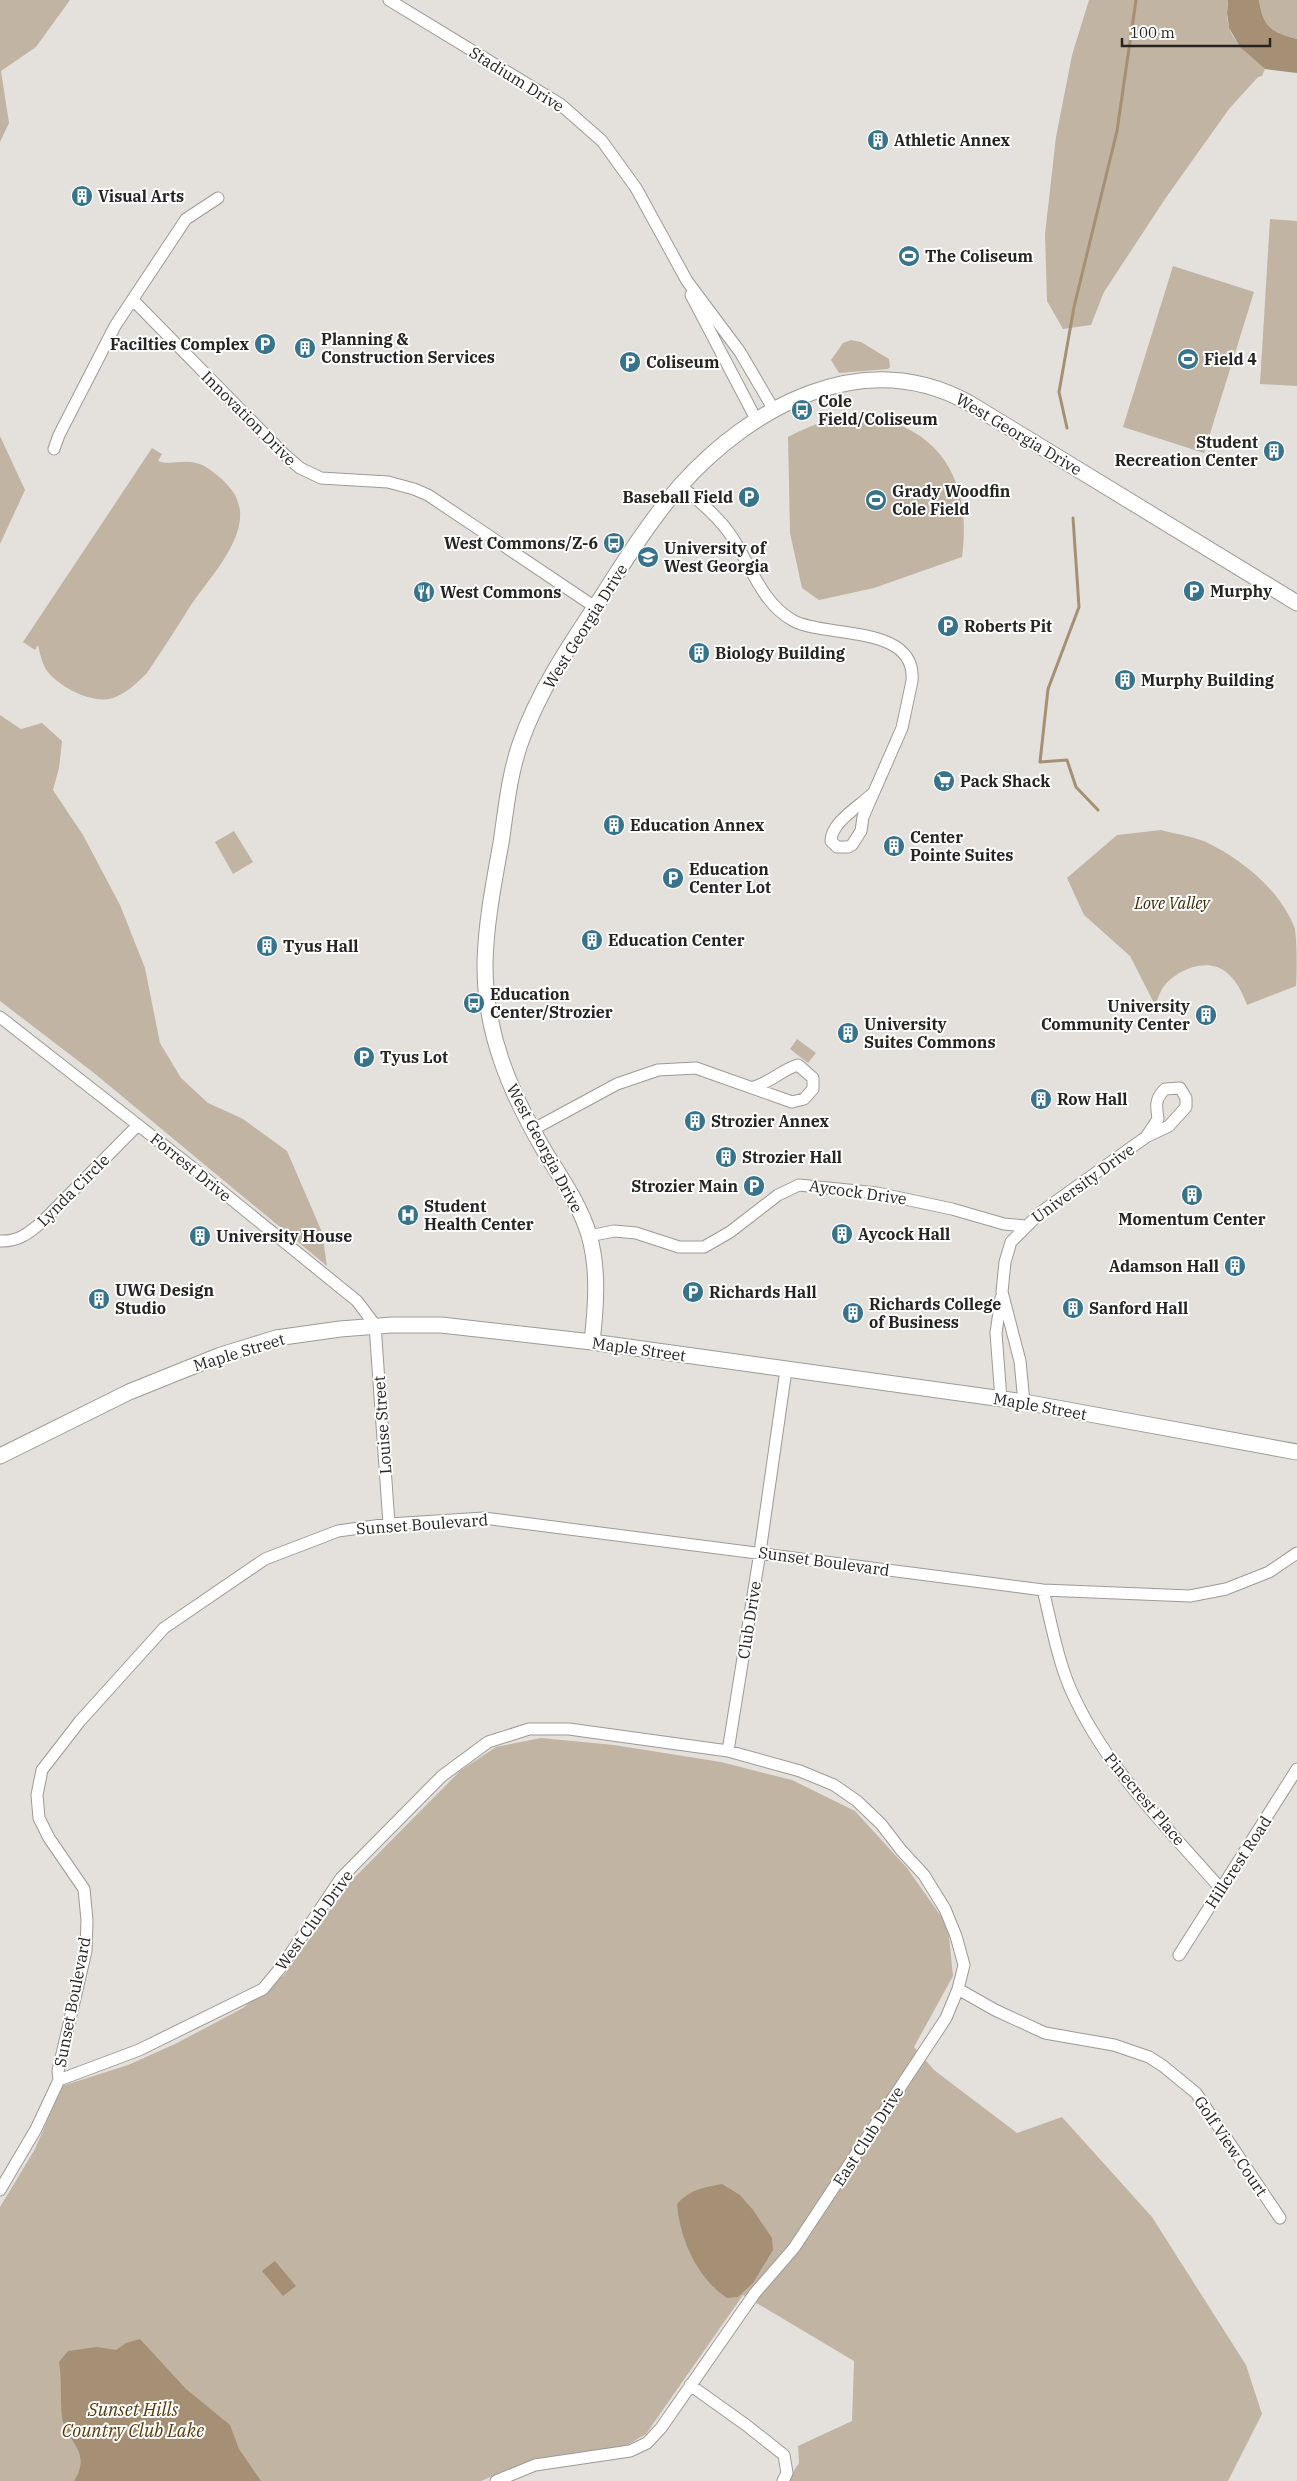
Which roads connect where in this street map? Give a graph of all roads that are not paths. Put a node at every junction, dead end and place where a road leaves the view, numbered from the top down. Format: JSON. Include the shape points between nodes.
{"nodes":[{"id":1,"x":389,"y":0,"type":"edge"},
{"id":2,"x":218,"y":198,"type":"dead end"},
{"id":3,"x":688,"y":282,"type":"junction"},
{"id":4,"x":133,"y":300,"type":"junction"},
{"id":5,"x":774,"y":410,"type":"junction"},
{"id":6,"x":757,"y":420,"type":"junction"},
{"id":7,"x":54,"y":449,"type":"dead end"},
{"id":8,"x":681,"y":486,"type":"junction"},
{"id":9,"x":1297,"y":603,"type":"edge"},
{"id":10,"x":595,"y":607,"type":"junction"},
{"id":11,"x":872,"y":794,"type":"junction"},
{"id":12,"x":0,"y":1017,"type":"edge"},
{"id":13,"x":754,"y":1087,"type":"junction"},
{"id":14,"x":138,"y":1125,"type":"junction"},
{"id":15,"x":532,"y":1130,"type":"junction"},
{"id":16,"x":1146,"y":1137,"type":"junction"},
{"id":17,"x":1025,"y":1226,"type":"junction"},
{"id":18,"x":589,"y":1236,"type":"junction"},
{"id":19,"x":0,"y":1241,"type":"edge"},
{"id":20,"x":1002,"y":1292,"type":"junction"},
{"id":21,"x":375,"y":1325,"type":"junction"},
{"id":22,"x":592,"y":1342,"type":"junction"},
{"id":23,"x":786,"y":1370,"type":"junction"},
{"id":24,"x":1001,"y":1399,"type":"junction"},
{"id":25,"x":1024,"y":1402,"type":"junction"},
{"id":26,"x":1297,"y":1452,"type":"edge"},
{"id":27,"x":0,"y":1456,"type":"edge"},
{"id":28,"x":389,"y":1524,"type":"junction"},
{"id":29,"x":760,"y":1552,"type":"junction"},
{"id":30,"x":1297,"y":1553,"type":"edge"},
{"id":31,"x":1043,"y":1590,"type":"junction"},
{"id":32,"x":728,"y":1751,"type":"junction"},
{"id":33,"x":1297,"y":1769,"type":"edge"},
{"id":34,"x":1220,"y":1888,"type":"junction"},
{"id":35,"x":1179,"y":1955,"type":"dead end"},
{"id":36,"x":958,"y":1989,"type":"junction"},
{"id":37,"x":59,"y":2080,"type":"junction"},
{"id":38,"x":0,"y":2190,"type":"edge"},
{"id":39,"x":1280,"y":2218,"type":"dead end"},
{"id":40,"x":690,"y":2385,"type":"junction"},
{"id":41,"x":496,"y":2481,"type":"edge"},
{"id":42,"x":783,"y":2481,"type":"edge"}],
"edges":[{"from":1,"to":3,"type":"street","name":"Stadium Drive","via":[[560,104],[602,141],[636,188]]},
{"from":2,"to":4,"type":"street","via":[[186,219]]},
{"from":3,"to":5,"type":"street","name":"Stadium Drive","via":[[740,352]]},
{"from":3,"to":6,"type":"street","name":"Stadium Drive","via":[[691,295]]},
{"from":4,"to":7,"type":"street","via":[[115,326]]},
{"from":4,"to":10,"type":"street","name":"Innovation Drive","via":[[300,468],[321,478],[388,482],[428,495]]},
{"from":5,"to":6,"type":"street","name":"West Georgia Drive"},
{"from":5,"to":9,"type":"street","name":"West Georgia Drive","via":[[830,386],[869,378],[902,379],[950,393]]},
{"from":6,"to":8,"type":"street","name":"West Georgia Drive"},
{"from":8,"to":10,"type":"street","name":"West Georgia Drive"},
{"from":8,"to":11,"type":"street","via":[[725,528],[762,590],[783,614],[811,628],[858,634],[886,642],[897,648],[908,661],[913,675],[902,728]]},
{"from":10,"to":15,"type":"street","name":"West Georgia Drive","via":[[557,666],[520,745],[510,784],[492,896],[485,961],[494,1041],[512,1091]]},
{"from":11,"to":11,"type":"street","via":[[836,826],[831,841],[837,846],[848,848],[857,839]]},
{"from":12,"to":14,"type":"street","name":"Forrest Drive"},
{"from":13,"to":13,"type":"street","via":[[792,1102],[804,1099],[813,1089],[813,1078],[798,1065],[770,1082]]},
{"from":13,"to":15,"type":"street","via":[[696,1068],[658,1070],[617,1084]]},
{"from":14,"to":19,"type":"street","name":"Lynda Circle","via":[[36,1227],[25,1236]]},
{"from":14,"to":21,"type":"street","name":"Forrest Drive","via":[[357,1301]]},
{"from":15,"to":18,"type":"street","name":"West Georgia Drive","via":[[579,1209]]},
{"from":16,"to":16,"type":"street","name":"University Drive","via":[[1169,1126],[1186,1107],[1186,1098],[1180,1088],[1165,1088],[1157,1097],[1158,1119]]},
{"from":16,"to":17,"type":"street","name":"University Drive"},
{"from":17,"to":18,"type":"street","name":"Aycock Drive","via":[[1004,1224],[876,1193],[799,1185],[778,1195],[730,1232],[704,1247],[679,1247],[636,1233],[614,1231]]},
{"from":17,"to":20,"type":"street","name":"University Drive","via":[[1011,1242]]},
{"from":18,"to":22,"type":"street","name":"West Georgia Drive","via":[[596,1279]]},
{"from":20,"to":24,"type":"street","via":[[996,1333]]},
{"from":20,"to":25,"type":"street","name":"University Drive","via":[[1020,1361]]},
{"from":21,"to":22,"type":"street","name":"Maple Street","via":[[441,1325]]},
{"from":21,"to":27,"type":"street","name":"Maple Street","via":[[276,1338],[221,1355],[129,1392]]},
{"from":21,"to":28,"type":"street","name":"Louise Street"},
{"from":22,"to":23,"type":"street","name":"Maple Street"},
{"from":23,"to":24,"type":"street","name":"Maple Street"},
{"from":23,"to":29,"type":"street","name":"Club Drive"},
{"from":24,"to":25,"type":"street","name":"Maple Street"},
{"from":25,"to":26,"type":"street","name":"Maple Street"},
{"from":28,"to":29,"type":"street","name":"Sunset Boulevard","via":[[484,1518]]},
{"from":28,"to":37,"type":"street","name":"Sunset Boulevard","via":[[338,1531],[265,1559],[164,1628],[80,1721],[42,1770],[37,1796],[39,1818],[84,1889],[87,1920],[86,1951],[58,2071]]},
{"from":29,"to":31,"type":"street","name":"Sunset Boulevard"},
{"from":29,"to":32,"type":"street","name":"Club Drive"},
{"from":30,"to":31,"type":"street","name":"Sunset Boulevard","via":[[1269,1572],[1226,1589],[1190,1596]]},
{"from":31,"to":34,"type":"street","name":"Pinecrest Place","via":[[1070,1687],[1089,1727],[1114,1767]]},
{"from":32,"to":36,"type":"street","name":"East Club Drive","via":[[800,1771],[834,1785],[881,1824],[924,1875],[945,1909],[964,1965]]},
{"from":32,"to":37,"type":"street","name":"West Club Drive","via":[[569,1730],[530,1729],[488,1742],[442,1776],[341,1878],[263,1989],[139,2050]]},
{"from":33,"to":34,"type":"street","name":"Hillcrest Road"},
{"from":34,"to":35,"type":"street","name":"Hillcrest Road"},
{"from":36,"to":39,"type":"street","name":"Golf View Court","via":[[1045,2033],[1114,2045],[1164,2066],[1196,2093]]},
{"from":36,"to":40,"type":"street","name":"East Club Drive","via":[[946,2018],[794,2248],[755,2293]]},
{"from":37,"to":38,"type":"street","via":[[36,2130]]},
{"from":40,"to":41,"type":"street","name":"East Club Drive","via":[[661,2428],[645,2444],[622,2453],[535,2465]]},
{"from":40,"to":42,"type":"street","via":[[784,2455],[787,2473]]}]}
